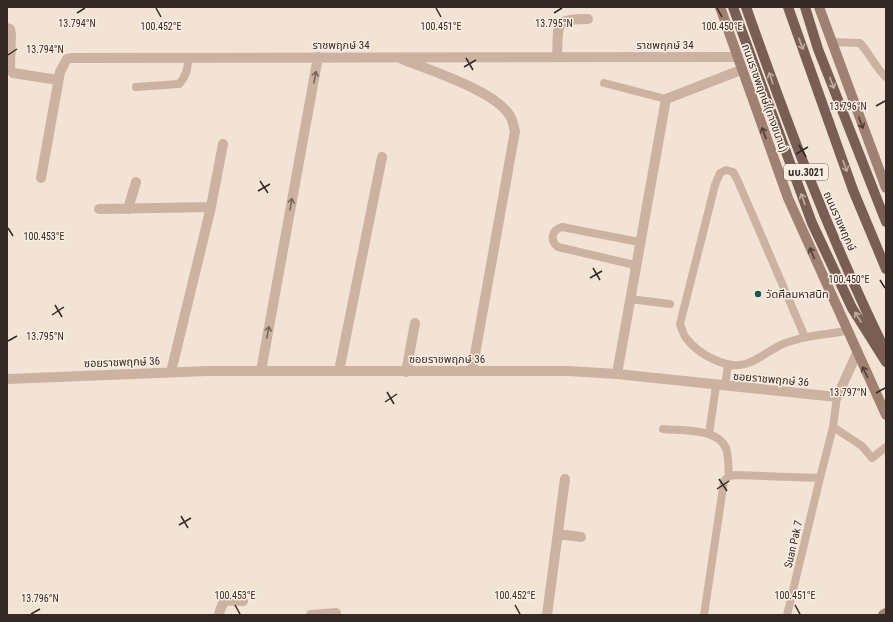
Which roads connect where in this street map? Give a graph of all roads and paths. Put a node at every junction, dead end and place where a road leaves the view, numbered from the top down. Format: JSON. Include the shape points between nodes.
{"nodes":[{"id":1,"x":720,"y":7,"type":"edge"},
{"id":2,"x":733,"y":7,"type":"edge"},
{"id":3,"x":746,"y":7,"type":"edge"},
{"id":4,"x":788,"y":7,"type":"edge"},
{"id":5,"x":805,"y":7,"type":"edge"},
{"id":6,"x":819,"y":7,"type":"edge"},
{"id":7,"x":588,"y":19,"type":"dead end"},
{"id":8,"x":7,"y":28,"type":"edge"},
{"id":9,"x":831,"y":42,"type":"junction"},
{"id":10,"x":396,"y":56,"type":"junction"},
{"id":11,"x":188,"y":57,"type":"junction"},
{"id":12,"x":318,"y":57,"type":"junction"},
{"id":13,"x":557,"y":57,"type":"junction"},
{"id":14,"x":737,"y":57,"type":"junction"},
{"id":15,"x":741,"y":70,"type":"junction"},
{"id":16,"x":886,"y":77,"type":"edge"},
{"id":17,"x":58,"y":80,"type":"junction"},
{"id":18,"x":604,"y":83,"type":"dead end"},
{"id":19,"x":136,"y":87,"type":"dead end"},
{"id":20,"x":666,"y":99,"type":"junction"},
{"id":21,"x":223,"y":144,"type":"dead end"},
{"id":22,"x":382,"y":157,"type":"dead end"},
{"id":23,"x":883,"y":169,"type":"edge"},
{"id":24,"x":41,"y":178,"type":"dead end"},
{"id":25,"x":136,"y":182,"type":"dead end"},
{"id":26,"x":886,"y":188,"type":"edge"},
{"id":27,"x":211,"y":207,"type":"junction"},
{"id":28,"x":98,"y":209,"type":"dead end"},
{"id":29,"x":128,"y":209,"type":"junction"},
{"id":30,"x":886,"y":222,"type":"edge"},
{"id":31,"x":639,"y":242,"type":"junction"},
{"id":32,"x":635,"y":265,"type":"junction"},
{"id":33,"x":886,"y":268,"type":"edge"},
{"id":34,"x":630,"y":299,"type":"junction"},
{"id":35,"x":670,"y":304,"type":"dead end"},
{"id":36,"x":414,"y":323,"type":"dead end"},
{"id":37,"x":847,"y":331,"type":"junction"},
{"id":38,"x":805,"y":337,"type":"junction"},
{"id":39,"x":886,"y":352,"type":"edge"},
{"id":40,"x":857,"y":353,"type":"junction"},
{"id":41,"x":886,"y":362,"type":"edge"},
{"id":42,"x":728,"y":365,"type":"junction"},
{"id":43,"x":261,"y":371,"type":"junction"},
{"id":44,"x":339,"y":371,"type":"junction"},
{"id":45,"x":472,"y":371,"type":"junction"},
{"id":46,"x":170,"y":372,"type":"junction"},
{"id":47,"x":406,"y":372,"type":"junction"},
{"id":48,"x":617,"y":374,"type":"junction"},
{"id":49,"x":7,"y":379,"type":"edge"},
{"id":50,"x":720,"y":386,"type":"junction"},
{"id":51,"x":837,"y":397,"type":"junction"},
{"id":52,"x":886,"y":415,"type":"edge"},
{"id":53,"x":833,"y":427,"type":"junction"},
{"id":54,"x":664,"y":429,"type":"dead end"},
{"id":55,"x":709,"y":434,"type":"junction"},
{"id":56,"x":886,"y":447,"type":"edge"},
{"id":57,"x":729,"y":476,"type":"junction"},
{"id":58,"x":820,"y":478,"type":"junction"},
{"id":59,"x":565,"y":479,"type":"dead end"},
{"id":60,"x":558,"y":534,"type":"junction"},
{"id":61,"x":581,"y":537,"type":"dead end"},
{"id":62,"x":243,"y":601,"type":"dead end"},
{"id":63,"x":336,"y":613,"type":"dead end"},
{"id":64,"x":886,"y":613,"type":"edge"},
{"id":65,"x":219,"y":615,"type":"edge"},
{"id":66,"x":311,"y":615,"type":"edge"},
{"id":67,"x":547,"y":615,"type":"edge"},
{"id":68,"x":704,"y":615,"type":"edge"},
{"id":69,"x":787,"y":615,"type":"edge"},
{"id":70,"x":883,"y":615,"type":"edge"}],
"edges":[{"from":1,"to":14,"type":"main road","name":"ถนนราชพฤกษ์ (ทางขนาน)"},
{"from":41,"to":2,"type":"main road","one_way":true,"via":[[852,308],[812,223]]},
{"from":39,"to":3,"type":"main road","name":"ถนนราชพฤกษ์","number":"นบ.3021","one_way":true,"via":[[814,192]]},
{"from":4,"to":33,"type":"main road","number":"นบ.3021","one_way":true,"via":[[854,190]]},
{"from":5,"to":30,"type":"main road","one_way":true,"via":[[818,48]]},
{"from":6,"to":9,"type":"main road"},
{"from":7,"to":13,"type":"street","via":[[561,21]]},
{"from":8,"to":17,"type":"street","via":[[11,34],[10,69],[13,73]]},
{"from":9,"to":16,"type":"lane","via":[[860,43]]},
{"from":9,"to":23,"type":"main road","one_way":true},
{"from":10,"to":12,"type":"street","name":"ราชพฤกษ์ 34"},
{"from":10,"to":13,"type":"street","name":"ราชพฤกษ์ 34"},
{"from":10,"to":45,"type":"street","via":[[472,87],[500,104],[510,116],[515,131]]},
{"from":11,"to":12,"type":"street","name":"ราชพฤกษ์ 34"},
{"from":11,"to":17,"type":"street","name":"ราชพฤกษ์ 34","via":[[71,58],[63,64]]},
{"from":11,"to":19,"type":"lane","via":[[186,73],[180,84]]},
{"from":43,"to":12,"type":"street","one_way":true},
{"from":13,"to":14,"type":"street","name":"ราชพฤกษ์ 34"},
{"from":14,"to":15,"type":"main road","name":"ถนนราชพฤกษ์ (ทางขนาน)"},
{"from":15,"to":20,"type":"street"},
{"from":37,"to":15,"type":"main road","name":"ถนนราชพฤกษ์ (ทางขนาน)","one_way":true,"via":[[788,198]]},
{"from":17,"to":24,"type":"street","name":"ราชพฤกษ์ 34"},
{"from":18,"to":20,"type":"lane"},
{"from":20,"to":31,"type":"street"},
{"from":21,"to":27,"type":"street"},
{"from":22,"to":44,"type":"street"},
{"from":23,"to":26,"type":"main road"},
{"from":25,"to":29,"type":"street"},
{"from":27,"to":29,"type":"street"},
{"from":27,"to":46,"type":"street"},
{"from":28,"to":29,"type":"street"},
{"from":31,"to":32,"type":"street"},
{"from":31,"to":32,"type":"lane","via":[[562,227],[552,236],[558,247]]},
{"from":32,"to":34,"type":"street"},
{"from":34,"to":35,"type":"lane"},
{"from":34,"to":48,"type":"street"},
{"from":36,"to":47,"type":"street"},
{"from":37,"to":38,"type":"lane"},
{"from":37,"to":40,"type":"main road","name":"ถนนราชพฤกษ์ (ทางขนาน)"},
{"from":38,"to":42,"type":"lane","via":[[784,344],[749,363]]},
{"from":38,"to":42,"type":"lane","via":[[738,180],[733,172],[726,170],[720,173],[715,185],[680,324],[685,337],[692,345]]},
{"from":40,"to":51,"type":"street"},
{"from":52,"to":40,"type":"main road","name":"ถนนราชพฤกษ์ (ทางขนาน)","one_way":true},
{"from":42,"to":50,"type":"lane"},
{"from":43,"to":44,"type":"street","name":"ซอยราชพฤกษ์ 36"},
{"from":43,"to":46,"type":"street","name":"ซอยราชพฤกษ์ 36"},
{"from":44,"to":47,"type":"street","name":"ซอยราชพฤกษ์ 36"},
{"from":45,"to":47,"type":"street","name":"ซอยราชพฤกษ์ 36"},
{"from":45,"to":48,"type":"street","name":"ซอยราชพฤกษ์ 36"},
{"from":46,"to":49,"type":"street","name":"ซอยราชพฤกษ์ 36"},
{"from":48,"to":50,"type":"street","name":"ซอยราชพฤกษ์ 36"},
{"from":50,"to":51,"type":"street","name":"ซอยราชพฤกษ์ 36"},
{"from":50,"to":55,"type":"lane"},
{"from":51,"to":53,"type":"lane","name":"Suan Pak 7"},
{"from":53,"to":56,"type":"lane","via":[[862,446],[872,458]]},
{"from":53,"to":58,"type":"lane","name":"Suan Pak 7"},
{"from":54,"to":55,"type":"lane"},
{"from":55,"to":57,"type":"lane","via":[[719,439],[726,449]]},
{"from":57,"to":58,"type":"lane"},
{"from":57,"to":68,"type":"lane","via":[[724,481],[722,490]]},
{"from":58,"to":69,"type":"lane","name":"Suan Pak 7"},
{"from":59,"to":60,"type":"street"},
{"from":60,"to":61,"type":"street"},
{"from":60,"to":67,"type":"street"},
{"from":62,"to":65,"type":"street","via":[[224,602],[220,606]]},
{"from":63,"to":66,"type":"street"},
{"from":64,"to":70,"type":"main road"}]}
